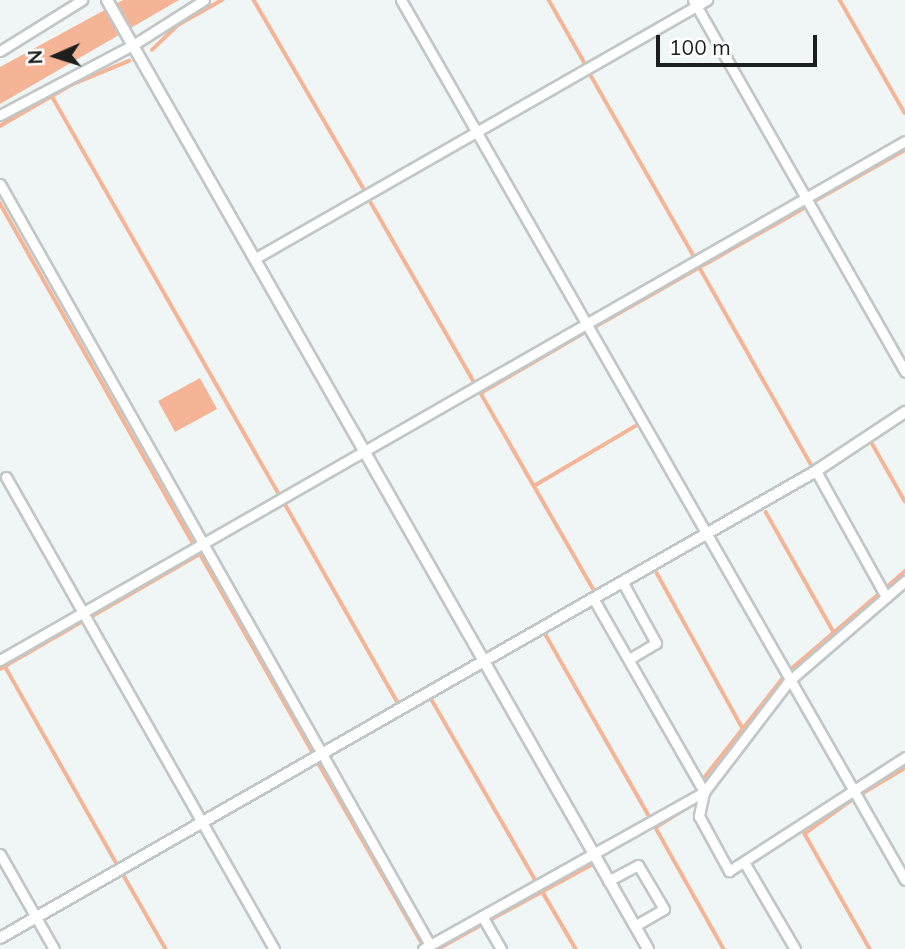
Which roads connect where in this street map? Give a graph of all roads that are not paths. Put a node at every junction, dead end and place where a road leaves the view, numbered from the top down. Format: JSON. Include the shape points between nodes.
{"nodes":[{"id":1,"x":82,"y":0,"type":"edge"},
{"id":2,"x":107,"y":0,"type":"edge"},
{"id":3,"x":204,"y":0,"type":"edge"},
{"id":4,"x":401,"y":0,"type":"edge"},
{"id":5,"x":707,"y":0,"type":"edge"},
{"id":6,"x":694,"y":3,"type":"edge"},
{"id":7,"x":131,"y":42,"type":"junction"},
{"id":8,"x":0,"y":51,"type":"edge"},
{"id":9,"x":0,"y":115,"type":"edge"},
{"id":10,"x":476,"y":132,"type":"junction"},
{"id":11,"x":905,"y":141,"type":"edge"},
{"id":12,"x":0,"y":184,"type":"edge"},
{"id":13,"x":805,"y":199,"type":"junction"},
{"id":14,"x":254,"y":259,"type":"junction"},
{"id":15,"x":585,"y":325,"type":"junction"},
{"id":16,"x":905,"y":372,"type":"edge"},
{"id":17,"x":905,"y":412,"type":"edge"},
{"id":18,"x":365,"y":451,"type":"junction"},
{"id":19,"x":816,"y":471,"type":"junction"},
{"id":20,"x":6,"y":477,"type":"dead end"},
{"id":21,"x":705,"y":534,"type":"junction"},
{"id":22,"x":201,"y":544,"type":"junction"},
{"id":23,"x":905,"y":581,"type":"edge"},
{"id":24,"x":622,"y":582,"type":"junction"},
{"id":25,"x":886,"y":597,"type":"junction"},
{"id":26,"x":593,"y":598,"type":"junction"},
{"id":27,"x":83,"y":612,"type":"junction"},
{"id":28,"x":0,"y":660,"type":"edge"},
{"id":29,"x":629,"y":660,"type":"junction"},
{"id":30,"x":481,"y":662,"type":"junction"},
{"id":31,"x":789,"y":681,"type":"junction"},
{"id":32,"x":322,"y":753,"type":"junction"},
{"id":33,"x":905,"y":757,"type":"edge"},
{"id":34,"x":705,"y":792,"type":"junction"},
{"id":35,"x":853,"y":792,"type":"junction"},
{"id":36,"x":203,"y":823,"type":"junction"},
{"id":37,"x":0,"y":854,"type":"edge"},
{"id":38,"x":593,"y":855,"type":"junction"},
{"id":39,"x":744,"y":862,"type":"junction"},
{"id":40,"x":905,"y":880,"type":"edge"},
{"id":41,"x":608,"y":881,"type":"junction"},
{"id":42,"x":482,"y":916,"type":"junction"},
{"id":43,"x":36,"y":917,"type":"junction"},
{"id":44,"x":634,"y":926,"type":"junction"},
{"id":45,"x":0,"y":937,"type":"edge"},
{"id":46,"x":426,"y":947,"type":"edge"},
{"id":47,"x":54,"y":949,"type":"edge"},
{"id":48,"x":274,"y":949,"type":"edge"},
{"id":49,"x":501,"y":949,"type":"edge"},
{"id":50,"x":648,"y":949,"type":"edge"},
{"id":51,"x":795,"y":949,"type":"edge"}],
"edges":[{"from":1,"to":8,"type":"street"},
{"from":2,"to":7,"type":"street"},
{"from":3,"to":7,"type":"street"},
{"from":4,"to":10,"type":"street"},
{"from":5,"to":6,"type":"street"},
{"from":6,"to":10,"type":"street"},
{"from":6,"to":13,"type":"street"},
{"from":7,"to":9,"type":"street"},
{"from":7,"to":14,"type":"street"},
{"from":10,"to":14,"type":"street"},
{"from":10,"to":15,"type":"street"},
{"from":11,"to":13,"type":"street"},
{"from":12,"to":22,"type":"street"},
{"from":13,"to":15,"type":"street"},
{"from":13,"to":16,"type":"street"},
{"from":14,"to":18,"type":"street"},
{"from":15,"to":18,"type":"street"},
{"from":15,"to":21,"type":"street"},
{"from":17,"to":19,"type":"street"},
{"from":18,"to":22,"type":"street"},
{"from":18,"to":30,"type":"street"},
{"from":19,"to":21,"type":"street"},
{"from":19,"to":25,"type":"street"},
{"from":20,"to":27,"type":"street"},
{"from":21,"to":24,"type":"street"},
{"from":21,"to":31,"type":"street"},
{"from":22,"to":27,"type":"street"},
{"from":22,"to":32,"type":"street"},
{"from":23,"to":25,"type":"street"},
{"from":24,"to":26,"type":"street"},
{"from":24,"to":29,"type":"street","via":[[656,643]]},
{"from":25,"to":31,"type":"street"},
{"from":26,"to":29,"type":"street"},
{"from":26,"to":30,"type":"street"},
{"from":27,"to":28,"type":"street"},
{"from":27,"to":36,"type":"street"},
{"from":29,"to":34,"type":"street"},
{"from":30,"to":32,"type":"street"},
{"from":30,"to":38,"type":"street"},
{"from":31,"to":34,"type":"street"},
{"from":31,"to":35,"type":"street"},
{"from":32,"to":36,"type":"street"},
{"from":32,"to":46,"type":"street"},
{"from":33,"to":35,"type":"street"},
{"from":34,"to":38,"type":"street"},
{"from":34,"to":39,"type":"street","via":[[698,803],[699,816],[729,871]]},
{"from":35,"to":39,"type":"street"},
{"from":35,"to":40,"type":"street"},
{"from":36,"to":43,"type":"street"},
{"from":36,"to":48,"type":"street"},
{"from":37,"to":43,"type":"street"},
{"from":38,"to":41,"type":"street"},
{"from":38,"to":42,"type":"street"},
{"from":39,"to":51,"type":"street"},
{"from":41,"to":44,"type":"street"},
{"from":41,"to":44,"type":"street","via":[[638,865],[664,909]]},
{"from":42,"to":46,"type":"street"},
{"from":42,"to":49,"type":"street"},
{"from":43,"to":45,"type":"street"},
{"from":43,"to":47,"type":"street"},
{"from":44,"to":50,"type":"street"}]}
